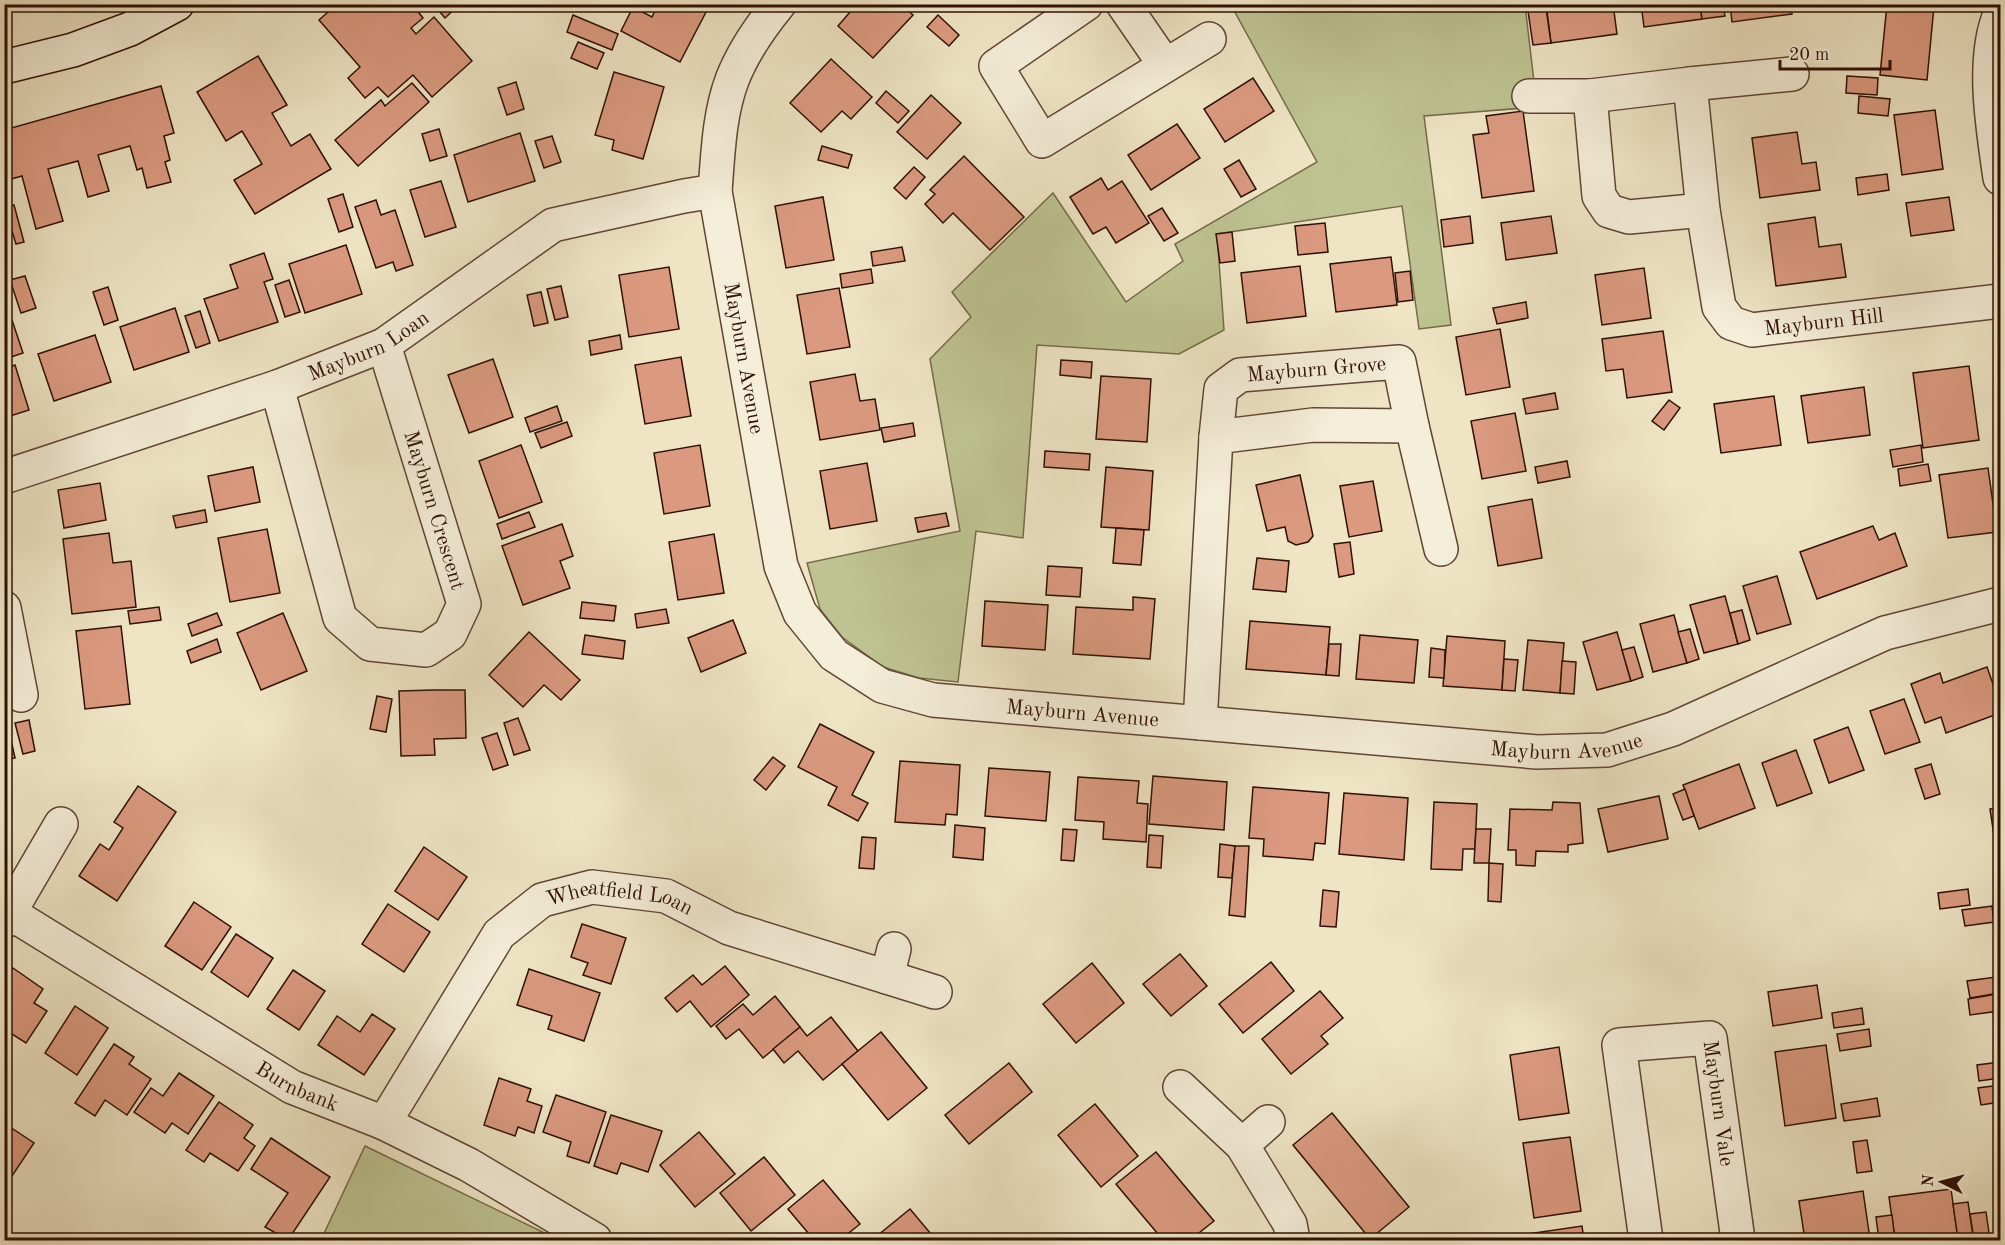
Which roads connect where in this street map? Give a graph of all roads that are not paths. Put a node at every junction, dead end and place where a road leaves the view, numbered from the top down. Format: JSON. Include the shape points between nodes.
{"nodes":[{"id":1,"x":177,"y":4,"type":"edge"},
{"id":2,"x":779,"y":4,"type":"edge"},
{"id":3,"x":1086,"y":4,"type":"edge"},
{"id":4,"x":1124,"y":4,"type":"edge"},
{"id":5,"x":2001,"y":14,"type":"edge"},
{"id":6,"x":1209,"y":39,"type":"dead end"},
{"id":7,"x":1165,"y":65,"type":"junction"},
{"id":8,"x":4,"y":68,"type":"edge"},
{"id":9,"x":1792,"y":74,"type":"dead end"},
{"id":10,"x":1690,"y":84,"type":"junction"},
{"id":11,"x":1528,"y":96,"type":"dead end"},
{"id":12,"x":1590,"y":96,"type":"junction"},
{"id":13,"x":2001,"y":178,"type":"edge"},
{"id":14,"x":715,"y":191,"type":"junction"},
{"id":15,"x":1703,"y":210,"type":"junction"},
{"id":16,"x":2001,"y":301,"type":"edge"},
{"id":17,"x":384,"y":345,"type":"junction"},
{"id":18,"x":277,"y":387,"type":"junction"},
{"id":19,"x":1412,"y":426,"type":"junction"},
{"id":20,"x":1216,"y":437,"type":"junction"},
{"id":21,"x":4,"y":477,"type":"edge"},
{"id":22,"x":1441,"y":549,"type":"dead end"},
{"id":23,"x":2001,"y":604,"type":"edge"},
{"id":24,"x":4,"y":608,"type":"edge"},
{"id":25,"x":21,"y":695,"type":"dead end"},
{"id":26,"x":1200,"y":723,"type":"junction"},
{"id":27,"x":61,"y":824,"type":"dead end"},
{"id":28,"x":7,"y":917,"type":"edge"},
{"id":29,"x":935,"y":992,"type":"dead end"},
{"id":30,"x":1180,"y":1087,"type":"dead end"},
{"id":31,"x":1268,"y":1122,"type":"dead end"},
{"id":32,"x":384,"y":1123,"type":"junction"},
{"id":33,"x":1242,"y":1145,"type":"junction"},
{"id":34,"x":595,"y":1240,"type":"edge"},
{"id":35,"x":1293,"y":1240,"type":"edge"},
{"id":36,"x":1646,"y":1240,"type":"edge"},
{"id":37,"x":1738,"y":1240,"type":"edge"}],
"edges":[{"from":1,"to":8,"type":"street","via":[[130,29],[73,50]]},
{"from":2,"to":14,"type":"street","name":"Mayburn Avenue","via":[[761,26],[732,80],[718,137]]},
{"from":3,"to":7,"type":"street","via":[[996,66],[1042,141]]},
{"from":4,"to":7,"type":"street"},
{"from":5,"to":13,"type":"street","via":[[1989,73]]},
{"from":6,"to":7,"type":"street"},
{"from":9,"to":10,"type":"street"},
{"from":10,"to":12,"type":"street"},
{"from":10,"to":15,"type":"street","name":"Mayburn Hill"},
{"from":11,"to":12,"type":"street"},
{"from":12,"to":15,"type":"street","via":[[1599,196],[1609,211],[1629,217]]},
{"from":14,"to":17,"type":"street","name":"Mayburn Loan","via":[[553,225]]},
{"from":14,"to":26,"type":"street","name":"Mayburn Avenue","via":[[781,566],[800,613],[834,655],[882,686],[933,700]]},
{"from":15,"to":16,"type":"street","name":"Mayburn Hill","via":[[1719,307],[1731,323],[1752,330]]},
{"from":17,"to":18,"type":"street","name":"Mayburn Loan"},
{"from":17,"to":18,"type":"street","name":"Mayburn Crescent","via":[[464,604],[450,634],[426,650],[370,644],[340,618]]},
{"from":18,"to":21,"type":"street","name":"Mayburn Loan"},
{"from":19,"to":20,"type":"street","via":[[1313,425]]},
{"from":19,"to":20,"type":"street","name":"Mayburn Grove","via":[[1399,362],[1240,375],[1221,389]]},
{"from":19,"to":22,"type":"street","name":"Mayburn Grove"},
{"from":20,"to":26,"type":"street","name":"Mayburn Grove"},
{"from":23,"to":26,"type":"street","name":"Mayburn Avenue","via":[[1885,633],[1673,729],[1607,750],[1536,752]]},
{"from":24,"to":25,"type":"street"},
{"from":27,"to":28,"type":"street"},
{"from":28,"to":32,"type":"street","name":"Burnbank","via":[[292,1087]]},
{"from":29,"to":32,"type":"street","name":"Wheatfield Loan","via":[[891,963],[729,928],[666,896],[592,887],[542,900],[499,934]]},
{"from":30,"to":33,"type":"street"},
{"from":31,"to":33,"type":"street"},
{"from":32,"to":34,"type":"street","name":"Burnbank","via":[[469,1165]]},
{"from":33,"to":35,"type":"street","via":[[1290,1224]]},
{"from":36,"to":37,"type":"street","name":"Mayburn Vale","via":[[1619,1045],[1710,1038]]}]}
